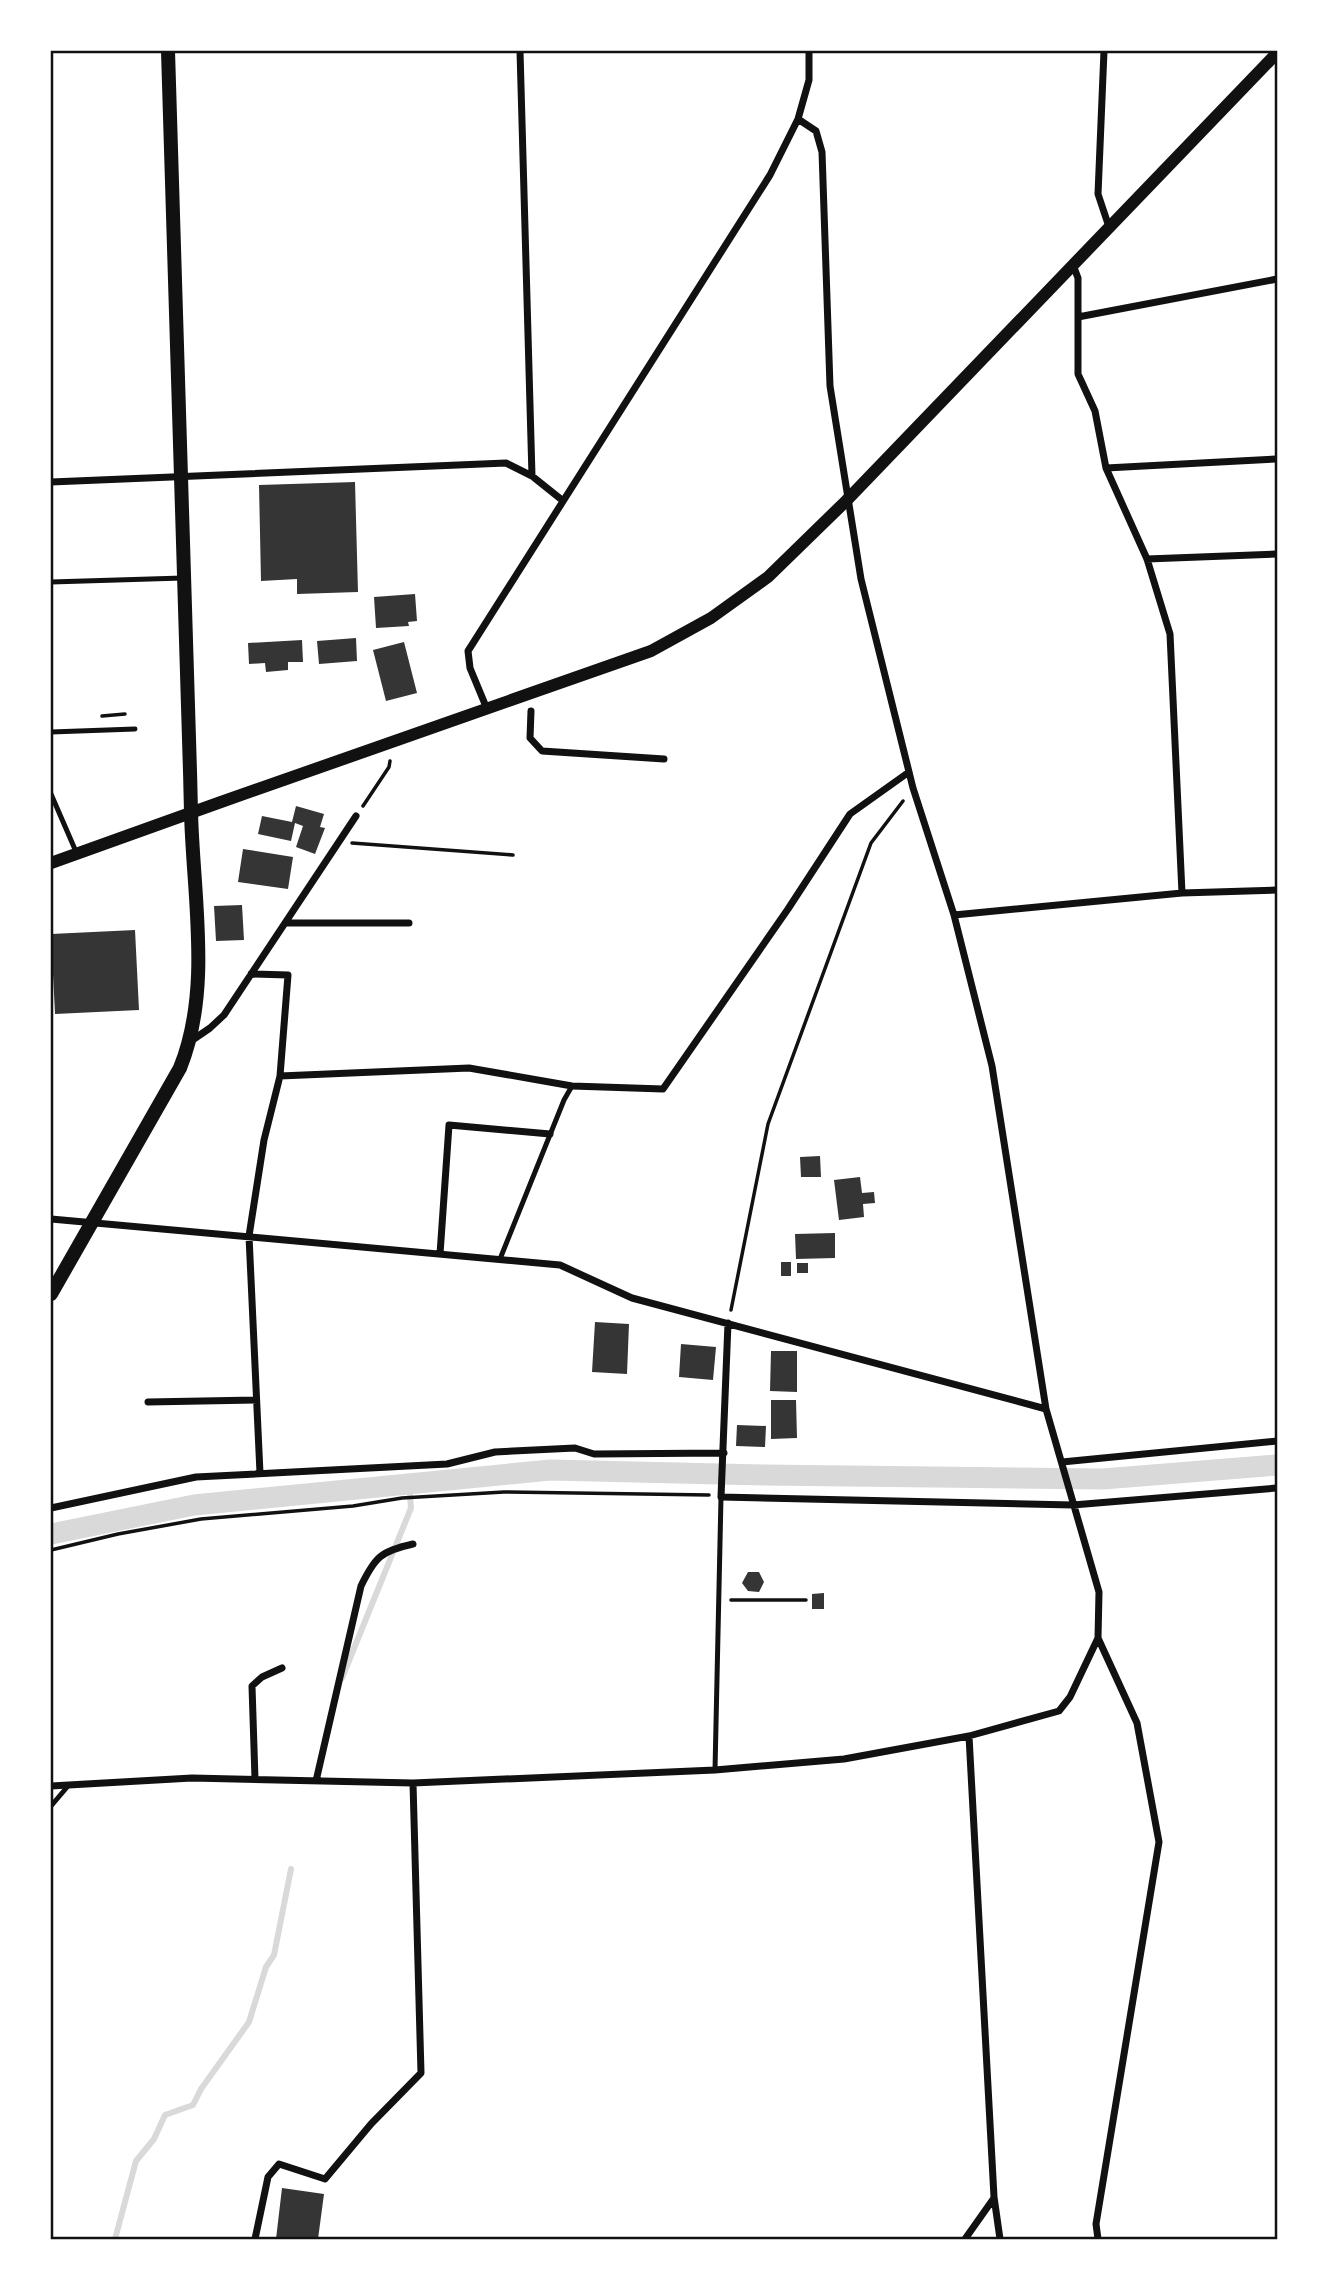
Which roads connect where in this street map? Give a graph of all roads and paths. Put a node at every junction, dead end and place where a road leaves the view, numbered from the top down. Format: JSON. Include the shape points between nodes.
{"nodes":[{"id":1,"x":169,"y":51,"type":"edge"},
{"id":2,"x":520,"y":51,"type":"edge"},
{"id":3,"x":809,"y":51,"type":"edge"},
{"id":4,"x":1104,"y":51,"type":"edge"},
{"id":5,"x":1277,"y":53,"type":"edge"},
{"id":6,"x":798,"y":119,"type":"junction"},
{"id":7,"x":1109,"y":227,"type":"junction"},
{"id":8,"x":1073,"y":264,"type":"junction"},
{"id":9,"x":1277,"y":279,"type":"edge"},
{"id":10,"x":1078,"y":317,"type":"junction"},
{"id":11,"x":1277,"y":459,"type":"edge"},
{"id":12,"x":1106,"y":468,"type":"junction"},
{"id":13,"x":183,"y":477,"type":"junction"},
{"id":14,"x":532,"y":477,"type":"junction"},
{"id":15,"x":51,"y":482,"type":"edge"},
{"id":16,"x":562,"y":500,"type":"junction"},
{"id":17,"x":846,"y":501,"type":"junction"},
{"id":18,"x":1277,"y":554,"type":"edge"},
{"id":19,"x":1147,"y":559,"type":"junction"},
{"id":20,"x":186,"y":578,"type":"junction"},
{"id":21,"x":51,"y":583,"type":"edge"},
{"id":22,"x":487,"y":710,"type":"junction"},
{"id":23,"x":531,"y":711,"type":"dead end"},
{"id":24,"x":135,"y":729,"type":"dead end"},
{"id":25,"x":51,"y":732,"type":"edge"},
{"id":26,"x":664,"y":759,"type":"dead end"},
{"id":27,"x":390,"y":761,"type":"dead end"},
{"id":28,"x":909,"y":772,"type":"junction"},
{"id":29,"x":913,"y":788,"type":"junction"},
{"id":30,"x":51,"y":794,"type":"edge"},
{"id":31,"x":191,"y":812,"type":"junction"},
{"id":32,"x":356,"y":816,"type":"joint"},
{"id":33,"x":340,"y":842,"type":"junction"},
{"id":34,"x":77,"y":854,"type":"junction"},
{"id":35,"x":513,"y":855,"type":"dead end"},
{"id":36,"x":51,"y":863,"type":"edge"},
{"id":37,"x":1277,"y":890,"type":"edge"},
{"id":38,"x":1182,"y":893,"type":"junction"},
{"id":39,"x":954,"y":915,"type":"junction"},
{"id":40,"x":286,"y":923,"type":"junction"},
{"id":41,"x":410,"y":923,"type":"dead end"},
{"id":42,"x":251,"y":974,"type":"junction"},
{"id":43,"x":191,"y":1041,"type":"junction"},
{"id":44,"x":280,"y":1076,"type":"junction"},
{"id":45,"x":572,"y":1086,"type":"junction"},
{"id":46,"x":550,"y":1133,"type":"junction"},
{"id":47,"x":51,"y":1219,"type":"edge"},
{"id":48,"x":92,"y":1222,"type":"junction"},
{"id":49,"x":249,"y":1236,"type":"junction"},
{"id":50,"x":440,"y":1254,"type":"junction"},
{"id":51,"x":500,"y":1259,"type":"junction"},
{"id":52,"x":51,"y":1294,"type":"edge"},
{"id":53,"x":728,"y":1323,"type":"junction"},
{"id":54,"x":256,"y":1400,"type":"junction"},
{"id":55,"x":148,"y":1402,"type":"dead end"},
{"id":56,"x":1046,"y":1409,"type":"junction"},
{"id":57,"x":1277,"y":1441,"type":"edge"},
{"id":58,"x":724,"y":1453,"type":"junction"},
{"id":59,"x":1062,"y":1464,"type":"junction"},
{"id":60,"x":260,"y":1473,"type":"junction"},
{"id":61,"x":1277,"y":1488,"type":"edge"},
{"id":62,"x":721,"y":1494,"type":"junction"},
{"id":63,"x":709,"y":1495,"type":"dead end"},
{"id":64,"x":1073,"y":1506,"type":"junction"},
{"id":65,"x":51,"y":1508,"type":"edge"},
{"id":66,"x":413,"y":1544,"type":"dead end"},
{"id":67,"x":51,"y":1550,"type":"edge"},
{"id":68,"x":720,"y":1600,"type":"junction"},
{"id":69,"x":806,"y":1600,"type":"dead end"},
{"id":70,"x":1098,"y":1638,"type":"junction"},
{"id":71,"x":282,"y":1668,"type":"dead end"},
{"id":72,"x":969,"y":1736,"type":"junction"},
{"id":73,"x":715,"y":1770,"type":"junction"},
{"id":74,"x":255,"y":1780,"type":"junction"},
{"id":75,"x":316,"y":1781,"type":"junction"},
{"id":76,"x":413,"y":1783,"type":"junction"},
{"id":77,"x":51,"y":1786,"type":"edge"},
{"id":78,"x":68,"y":1786,"type":"junction"},
{"id":79,"x":51,"y":1806,"type":"edge"},
{"id":80,"x":995,"y":2197,"type":"junction"},
{"id":81,"x":256,"y":2239,"type":"edge"},
{"id":82,"x":965,"y":2239,"type":"edge"},
{"id":83,"x":1000,"y":2239,"type":"edge"},
{"id":84,"x":1098,"y":2239,"type":"edge"}],
"edges":[{"from":1,"to":13,"type":"main road"},
{"from":2,"to":14,"type":"street"},
{"from":3,"to":6,"type":"street","via":[[809,80]]},
{"from":4,"to":7,"type":"street","via":[[1098,194]]},
{"from":5,"to":7,"type":"street"},
{"from":6,"to":16,"type":"street","via":[[763,186]]},
{"from":6,"to":17,"type":"street","via":[[817,131],[822,152],[830,386]]},
{"from":7,"to":8,"type":"street"},
{"from":8,"to":10,"type":"street","via":[[1078,278]]},
{"from":8,"to":17,"type":"street"},
{"from":9,"to":10,"type":"street"},
{"from":10,"to":12,"type":"street","via":[[1078,374],[1095,411]]},
{"from":11,"to":12,"type":"street"},
{"from":12,"to":19,"type":"street"},
{"from":13,"to":14,"type":"street","via":[[506,463]]},
{"from":13,"to":15,"type":"street"},
{"from":13,"to":20,"type":"main road"},
{"from":14,"to":16,"type":"street"},
{"from":16,"to":22,"type":"street","via":[[468,651]]},
{"from":17,"to":22,"type":"street","via":[[768,577],[711,618],[651,651]]},
{"from":17,"to":28,"type":"street"},
{"from":18,"to":19,"type":"street"},
{"from":19,"to":38,"type":"street","via":[[1170,634]]},
{"from":20,"to":21,"type":"lane"},
{"from":20,"to":31,"type":"main road"},
{"from":22,"to":31,"type":"street"},
{"from":23,"to":26,"type":"street","via":[[530,738],[541,751]]},
{"from":24,"to":25,"type":"lane"},
{"from":27,"to":32,"type":"path"},
{"from":28,"to":29,"type":"street"},
{"from":28,"to":45,"type":"street","via":[[850,814],[663,1089]]},
{"from":29,"to":39,"type":"street"},
{"from":29,"to":53,"type":"path","via":[[871,843],[768,1124]]},
{"from":30,"to":34,"type":"lane"},
{"from":31,"to":34,"type":"street"},
{"from":31,"to":43,"type":"main road","via":[[197,933]]},
{"from":32,"to":33,"type":"street"},
{"from":33,"to":35,"type":"path"},
{"from":33,"to":40,"type":"street"},
{"from":34,"to":36,"type":"street"},
{"from":37,"to":38,"type":"street"},
{"from":38,"to":39,"type":"street"},
{"from":39,"to":56,"type":"street","via":[[992,1066]]},
{"from":40,"to":41,"type":"street"},
{"from":40,"to":42,"type":"street"},
{"from":42,"to":43,"type":"street","via":[[224,1015]]},
{"from":42,"to":44,"type":"street","via":[[288,975]]},
{"from":43,"to":48,"type":"main road"},
{"from":44,"to":45,"type":"street","via":[[470,1068]]},
{"from":44,"to":49,"type":"street","via":[[264,1140]]},
{"from":45,"to":46,"type":"lane"},
{"from":46,"to":50,"type":"street","via":[[449,1125]]},
{"from":46,"to":51,"type":"lane"},
{"from":47,"to":48,"type":"street"},
{"from":48,"to":49,"type":"street"},
{"from":48,"to":52,"type":"main road"},
{"from":49,"to":50,"type":"street"},
{"from":49,"to":54,"type":"street"},
{"from":50,"to":51,"type":"street"},
{"from":51,"to":53,"type":"street","via":[[560,1265],[632,1298]]},
{"from":53,"to":56,"type":"street"},
{"from":53,"to":58,"type":"street"},
{"from":54,"to":55,"type":"street"},
{"from":54,"to":60,"type":"street"},
{"from":56,"to":59,"type":"street"},
{"from":57,"to":59,"type":"street"},
{"from":58,"to":60,"type":"street","via":[[594,1454],[575,1448],[495,1452],[447,1464]]},
{"from":58,"to":62,"type":"street"},
{"from":59,"to":64,"type":"street"},
{"from":60,"to":65,"type":"street","via":[[197,1477]]},
{"from":61,"to":64,"type":"street"},
{"from":62,"to":64,"type":"street"},
{"from":62,"to":68,"type":"lane"},
{"from":63,"to":67,"type":"path","via":[[504,1492],[402,1498],[201,1519]]},
{"from":64,"to":70,"type":"street","via":[[1099,1592]]},
{"from":66,"to":75,"type":"street","via":[[389,1549],[371,1565],[361,1586]]},
{"from":68,"to":69,"type":"path"},
{"from":68,"to":73,"type":"lane"},
{"from":70,"to":72,"type":"street","via":[[1059,1711]]},
{"from":70,"to":84,"type":"street","via":[[1137,1723],[1159,1842],[1096,2224]]},
{"from":71,"to":74,"type":"street","via":[[252,1686]]},
{"from":72,"to":73,"type":"street","via":[[844,1759]]},
{"from":72,"to":80,"type":"street"},
{"from":73,"to":76,"type":"street"},
{"from":74,"to":75,"type":"street"},
{"from":74,"to":78,"type":"street","via":[[192,1778]]},
{"from":75,"to":76,"type":"street"},
{"from":76,"to":81,"type":"street","via":[[421,2073],[325,2179],[279,2164],[268,2177]]},
{"from":77,"to":78,"type":"street"},
{"from":78,"to":79,"type":"lane"},
{"from":80,"to":82,"type":"street"},
{"from":80,"to":83,"type":"street"}]}
